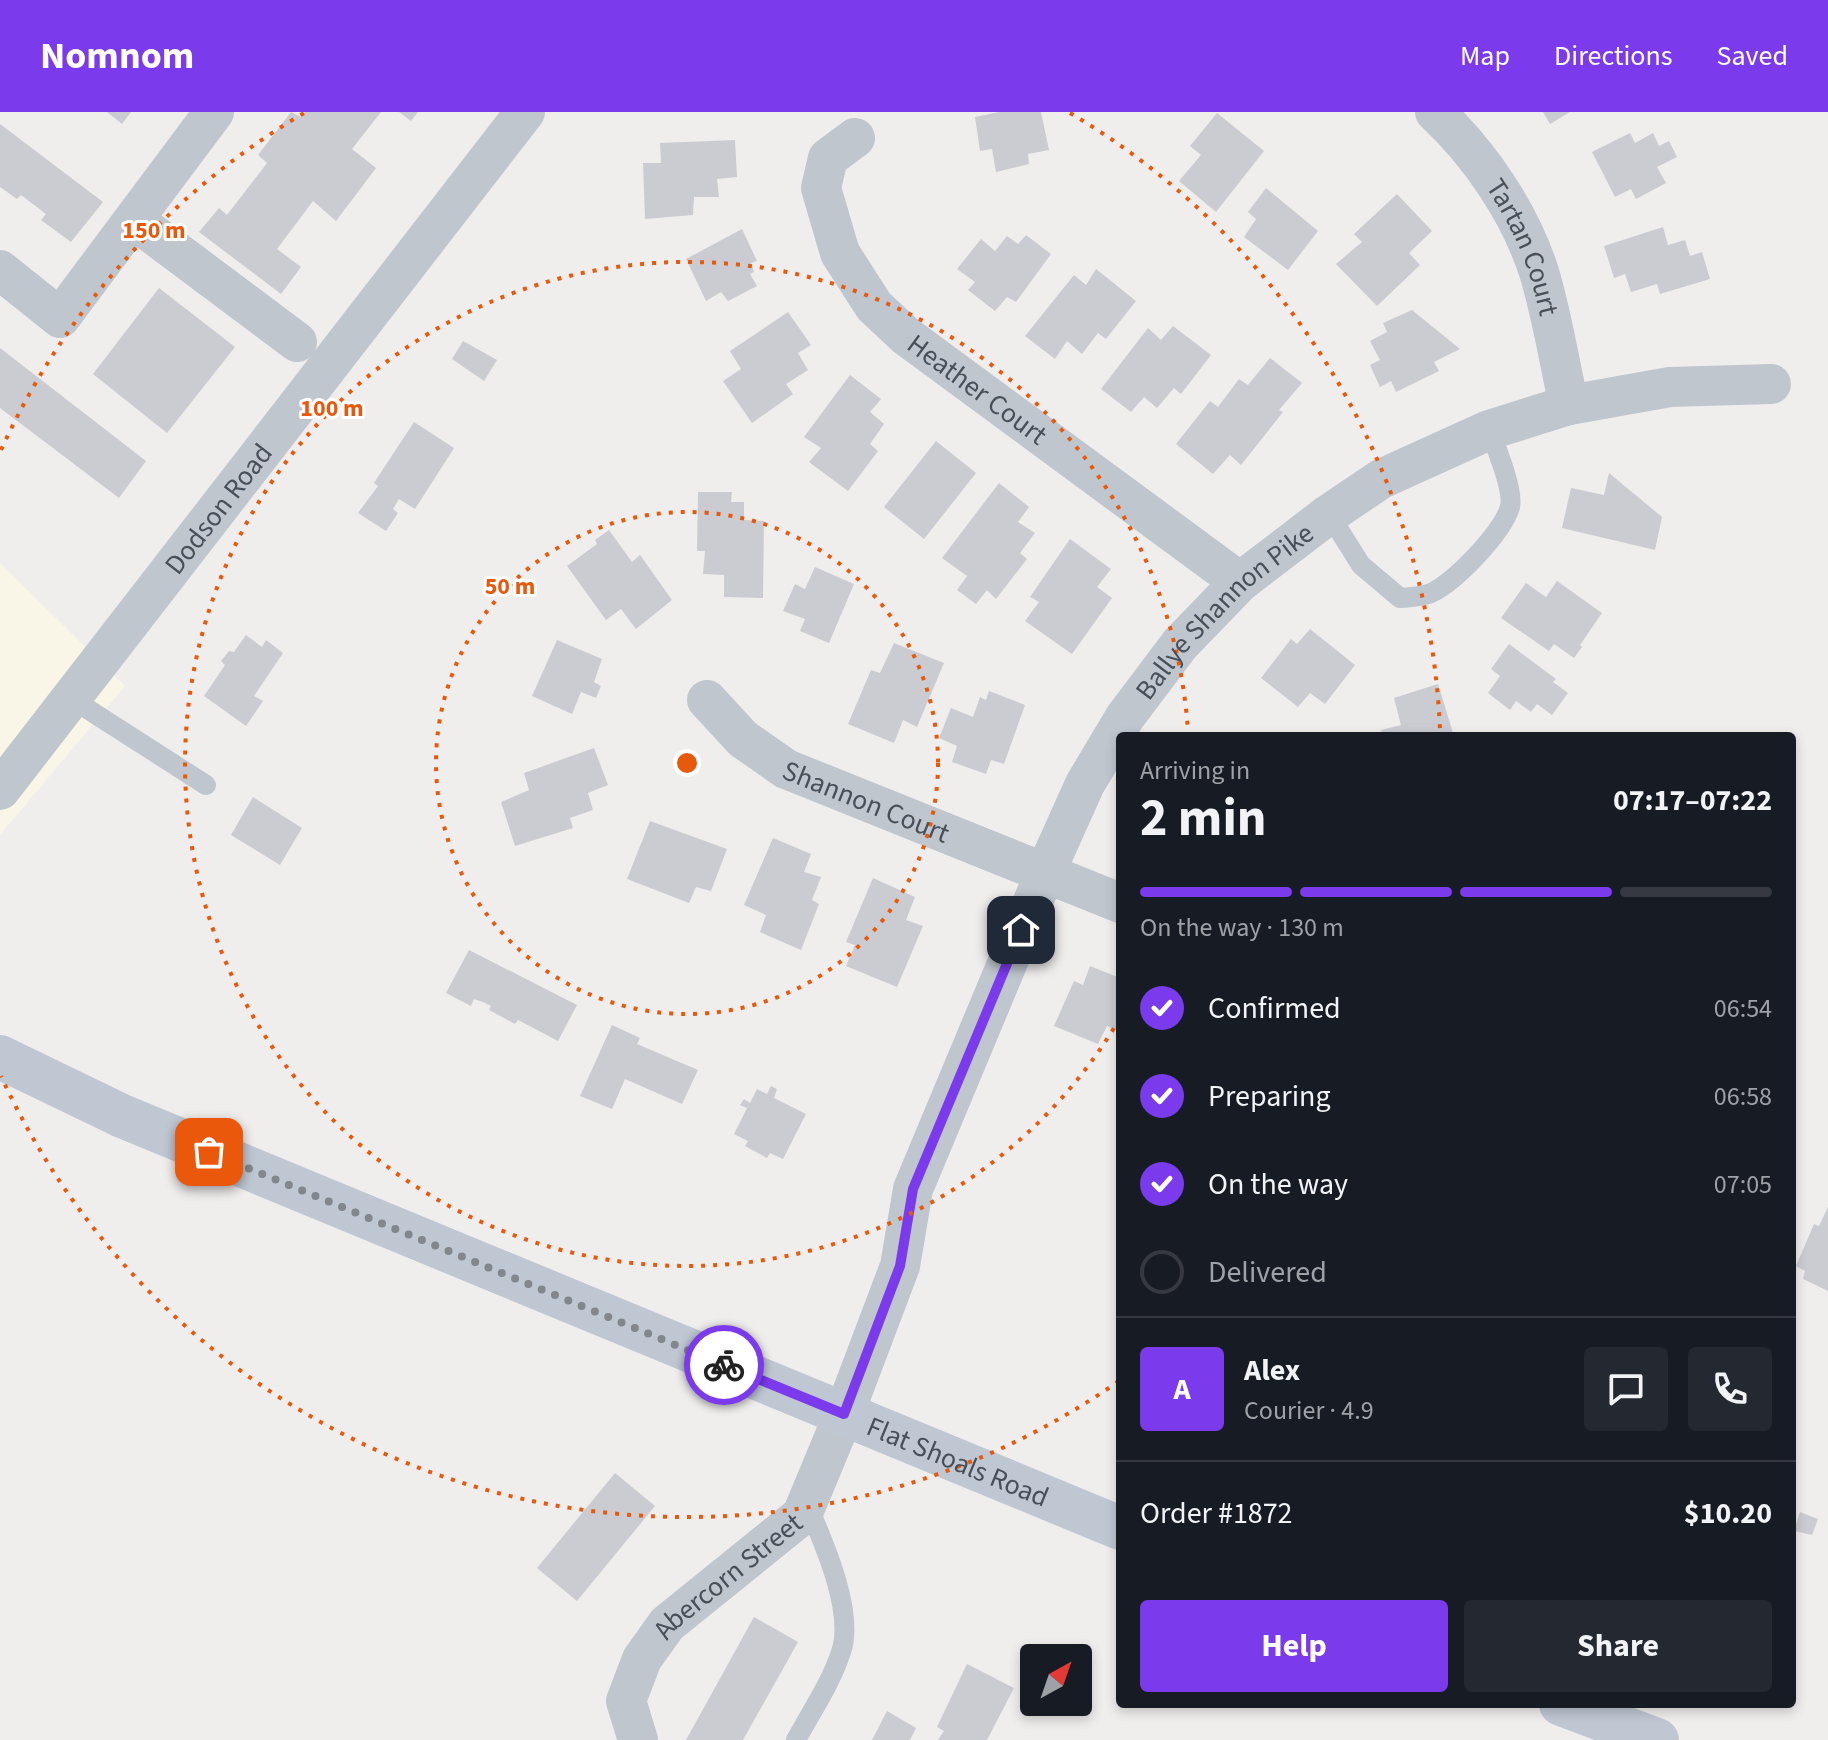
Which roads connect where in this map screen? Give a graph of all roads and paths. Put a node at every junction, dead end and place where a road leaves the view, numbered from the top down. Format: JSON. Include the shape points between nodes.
{"nodes":[{"id":1,"x":214,"y":112,"type":"edge"},
{"id":2,"x":525,"y":112,"type":"edge"},
{"id":3,"x":1435,"y":112,"type":"edge"},
{"id":4,"x":855,"y":138,"type":"dead end"},
{"id":5,"x":134,"y":220,"type":"junction"},
{"id":6,"x":0,"y":270,"type":"edge"},
{"id":7,"x":297,"y":342,"type":"dead end"},
{"id":8,"x":1771,"y":384,"type":"dead end"},
{"id":9,"x":1569,"y":405,"type":"junction"},
{"id":10,"x":1489,"y":430,"type":"junction"},
{"id":11,"x":1329,"y":514,"type":"junction"},
{"id":12,"x":1240,"y":582,"type":"junction"},
{"id":13,"x":72,"y":699,"type":"junction"},
{"id":14,"x":707,"y":700,"type":"dead end"},
{"id":15,"x":1116,"y":732,"type":"edge"},
{"id":16,"x":1116,"y":732,"type":"edge"},
{"id":17,"x":206,"y":785,"type":"dead end"},
{"id":18,"x":0,"y":790,"type":"edge"},
{"id":19,"x":1045,"y":873,"type":"junction"},
{"id":20,"x":1116,"y":901,"type":"edge"},
{"id":21,"x":0,"y":1057,"type":"edge"},
{"id":22,"x":844,"y":1414,"type":"junction"},
{"id":23,"x":807,"y":1504,"type":"junction"},
{"id":24,"x":1116,"y":1526,"type":"edge"},
{"id":25,"x":1572,"y":1708,"type":"edge"},
{"id":26,"x":638,"y":1740,"type":"edge"},
{"id":27,"x":796,"y":1740,"type":"edge"},
{"id":28,"x":1657,"y":1740,"type":"edge"}],
"edges":[{"from":1,"to":5,"type":"street"},
{"from":2,"to":13,"type":"street","name":"Dodson Road"},
{"from":3,"to":9,"type":"street","name":"Tartan Court","via":[[1486,170],[1516,219],[1538,271]]},
{"from":4,"to":12,"type":"street","name":"Heather Court","via":[[828,158],[821,188],[840,253],[874,306],[906,336]]},
{"from":5,"to":6,"type":"street","via":[[60,318]]},
{"from":5,"to":7,"type":"street"},
{"from":8,"to":9,"type":"street","name":"Ballye Shannon Pike","via":[[1670,387]]},
{"from":9,"to":10,"type":"street","name":"Ballye Shannon Pike"},
{"from":10,"to":11,"type":"street","name":"Ballye Shannon Pike","via":[[1381,479]]},
{"from":10,"to":11,"type":"lane","via":[[1511,505],[1496,533],[1430,594],[1400,598],[1361,565]]},
{"from":11,"to":12,"type":"street","name":"Ballye Shannon Pike"},
{"from":12,"to":16,"type":"street","name":"Ballye Shannon Pike","via":[[1180,644]]},
{"from":13,"to":17,"type":"lane"},
{"from":13,"to":18,"type":"street","name":"Dodson Road"},
{"from":14,"to":19,"type":"street","name":"Shannon Court","via":[[743,739],[786,769]]},
{"from":15,"to":19,"type":"street","name":"Ballye Shannon Pike","via":[[1085,784]]},
{"from":19,"to":20,"type":"street","name":"Shannon Court"},
{"from":19,"to":22,"type":"street","name":"Ballye Shannon Pike","via":[[913,1189],[900,1266]]},
{"from":21,"to":22,"type":"street","name":"Flat Shoals Road","via":[[122,1116]]},
{"from":22,"to":23,"type":"street","name":"Abercorn Street"},
{"from":22,"to":24,"type":"street","name":"Flat Shoals Road"},
{"from":23,"to":26,"type":"street","name":"Abercorn Street","via":[[802,1515],[667,1624],[650,1647],[626,1701]]},
{"from":23,"to":27,"type":"lane","via":[[831,1558],[843,1610],[842,1650]]},
{"from":25,"to":28,"type":"street"}]}
